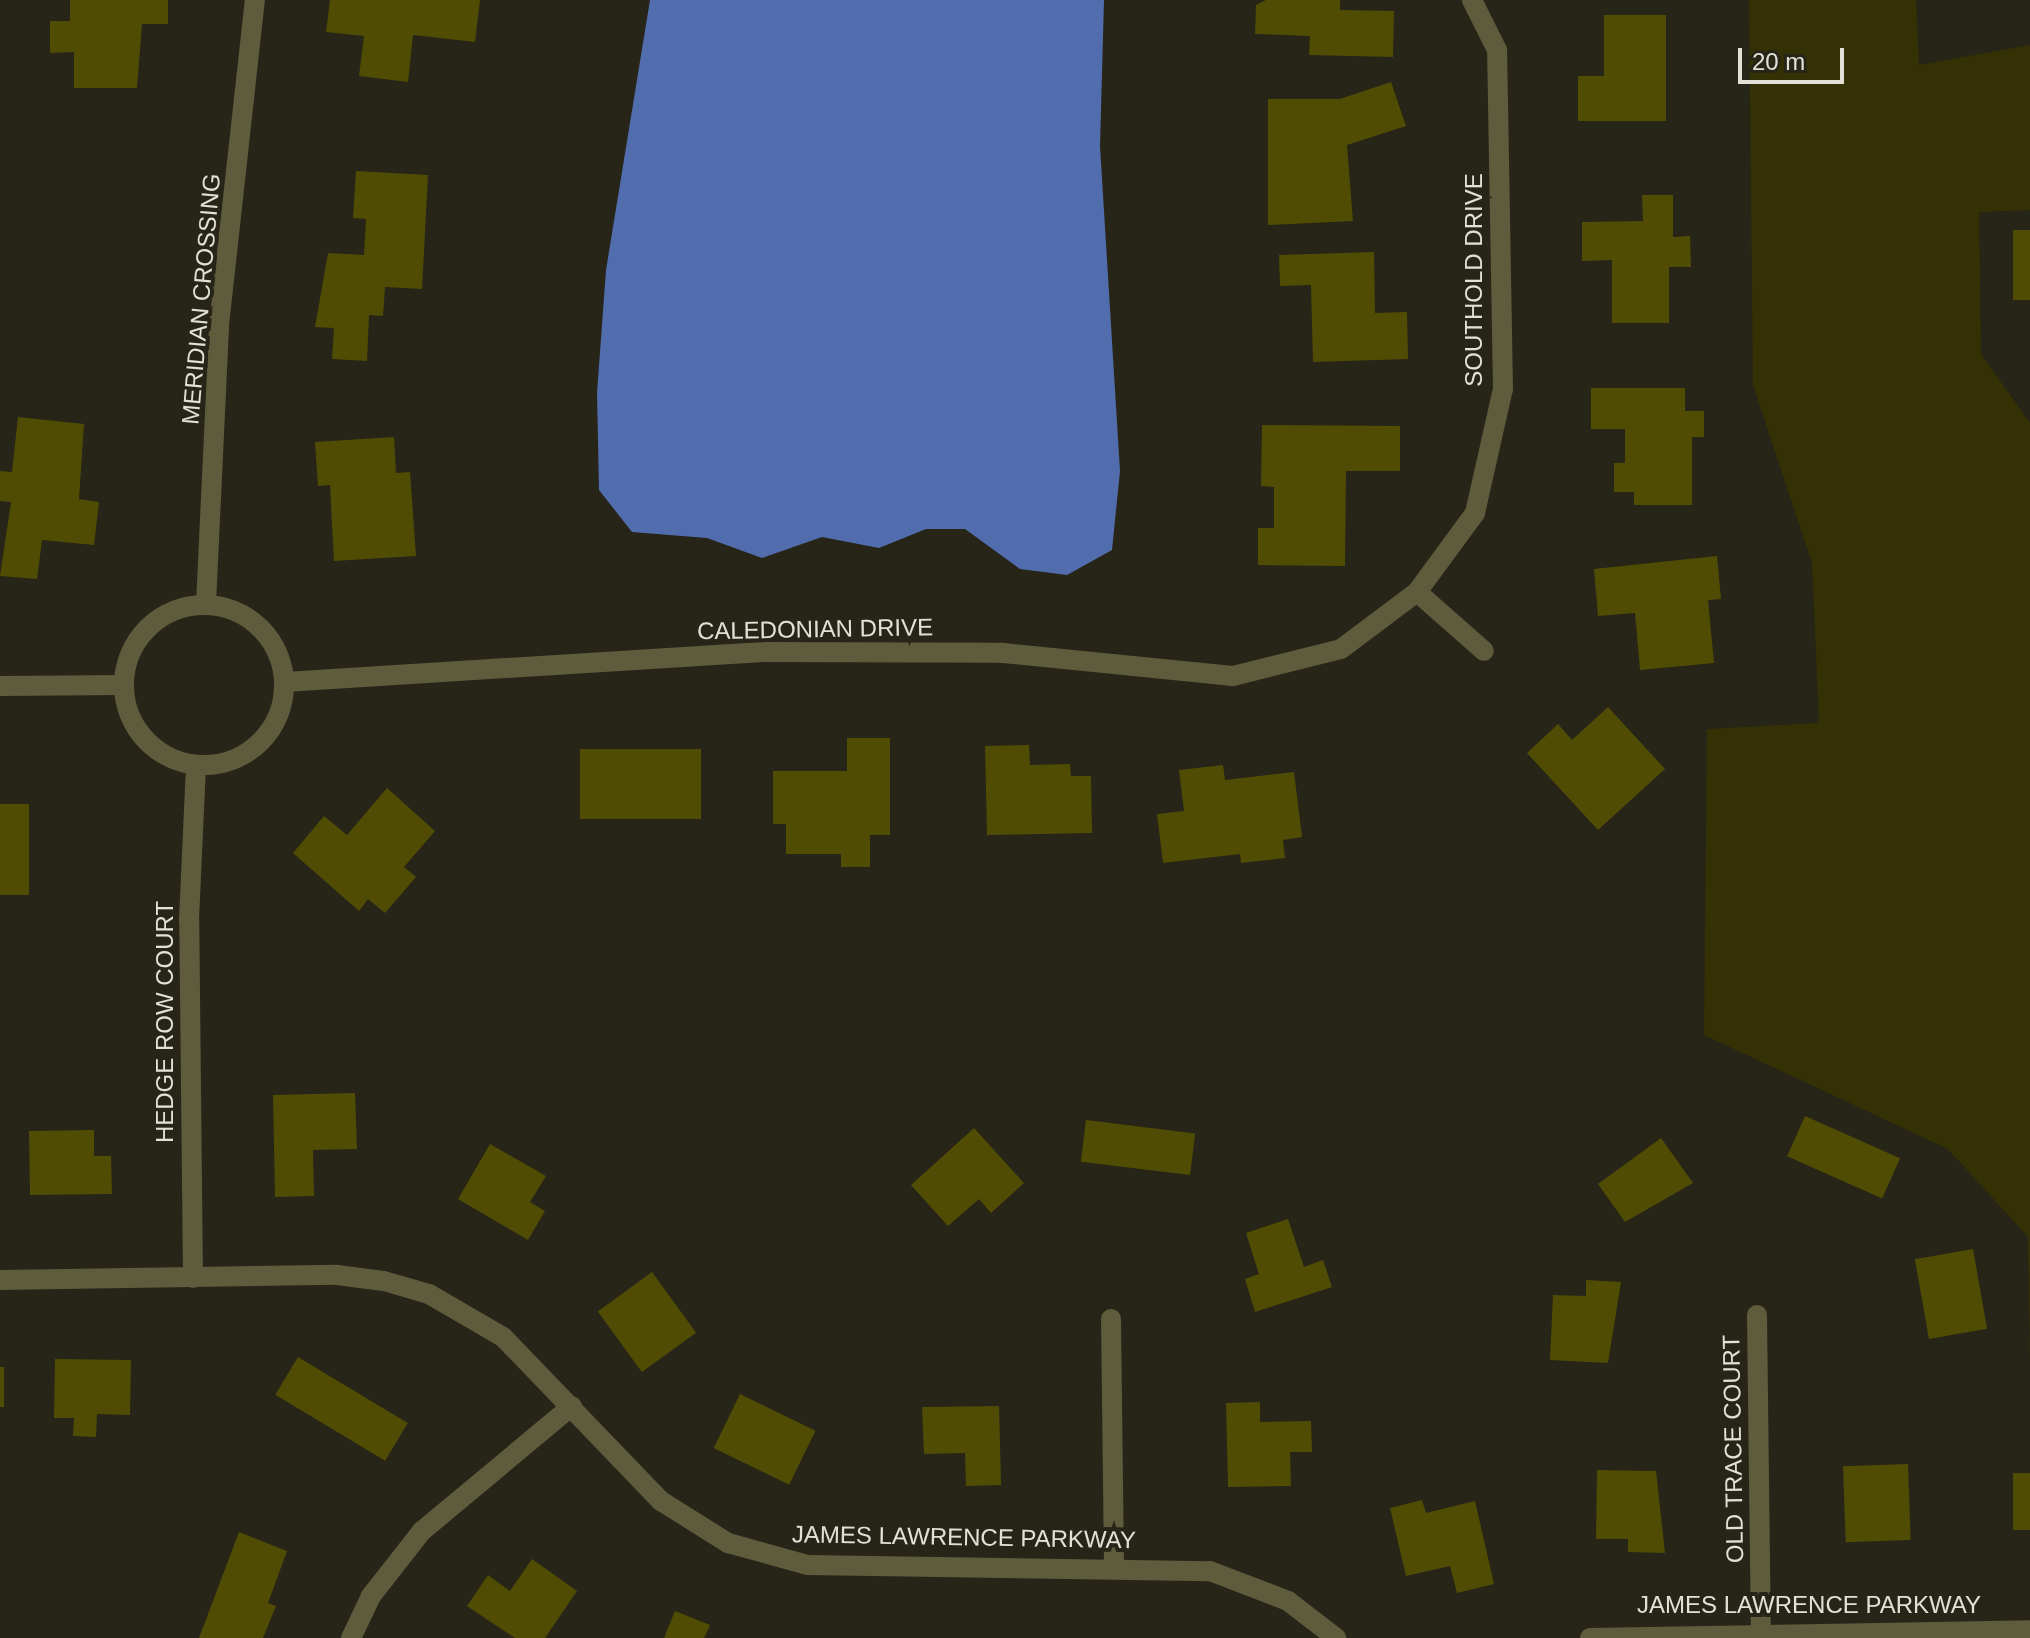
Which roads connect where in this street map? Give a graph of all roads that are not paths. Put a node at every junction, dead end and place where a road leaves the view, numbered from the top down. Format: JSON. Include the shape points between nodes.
{"nodes":[{"id":1,"x":255,"y":0,"type":"edge"},
{"id":2,"x":1472,"y":0,"type":"edge"},
{"id":3,"x":1417,"y":592,"type":"junction"},
{"id":4,"x":206,"y":604,"type":"junction"},
{"id":5,"x":1341,"y":649,"type":"joint"},
{"id":6,"x":1484,"y":651,"type":"dead end"},
{"id":7,"x":285,"y":682,"type":"junction"},
{"id":8,"x":123,"y":685,"type":"junction"},
{"id":9,"x":0,"y":686,"type":"edge"},
{"id":10,"x":196,"y":766,"type":"junction"},
{"id":11,"x":193,"y":1278,"type":"junction"},
{"id":12,"x":0,"y":1280,"type":"edge"},
{"id":13,"x":1757,"y":1315,"type":"dead end"},
{"id":14,"x":1111,"y":1319,"type":"dead end"},
{"id":15,"x":572,"y":1406,"type":"junction"},
{"id":16,"x":1114,"y":1565,"type":"junction"},
{"id":17,"x":2030,"y":1630,"type":"edge"},
{"id":18,"x":1761,"y":1631,"type":"junction"},
{"id":19,"x":351,"y":1638,"type":"edge"},
{"id":20,"x":1336,"y":1638,"type":"edge"},
{"id":21,"x":1590,"y":1638,"type":"edge"}],
"edges":[{"from":1,"to":4,"type":"street","name":"MERIDIAN CROSSING","via":[[219,325]]},
{"from":2,"to":3,"type":"street","name":"SOUTHOLD DRIVE","via":[[1497,50],[1503,389],[1475,513]]},
{"from":3,"to":5,"type":"street","name":"SOUTHOLD DRIVE"},
{"from":3,"to":6,"type":"street"},
{"from":4,"to":7,"type":"street","via":[[236,610],[261,627]]},
{"from":4,"to":8,"type":"street","via":[[175,610],[147,627],[130,653]]},
{"from":5,"to":7,"type":"street","name":"CALEDONIAN DRIVE","via":[[1233,676],[1003,653],[759,652]]},
{"from":7,"to":10,"type":"street","via":[[279,716],[260,744],[230,762]]},
{"from":8,"to":9,"type":"street"},
{"from":8,"to":10,"type":"street","via":[[144,740]]},
{"from":10,"to":11,"type":"street","name":"HEDGE ROW COURT","via":[[189,920]]},
{"from":11,"to":12,"type":"street","name":"JAMES LAWRENCE PARKWAY"},
{"from":11,"to":15,"type":"street","name":"JAMES LAWRENCE PARKWAY","via":[[337,1275],[429,1294],[503,1337]]},
{"from":13,"to":18,"type":"street","name":"OLD TRACE COURT"},
{"from":14,"to":16,"type":"street"},
{"from":15,"to":16,"type":"street","name":"JAMES LAWRENCE PARKWAY","via":[[661,1501],[728,1543],[774,1559],[833,1566]]},
{"from":15,"to":19,"type":"street","via":[[422,1531],[371,1596]]},
{"from":16,"to":20,"type":"street","name":"JAMES LAWRENCE PARKWAY","via":[[1210,1571],[1253,1584]]},
{"from":17,"to":18,"type":"street","name":"JAMES LAWRENCE PARKWAY"},
{"from":18,"to":21,"type":"street","name":"JAMES LAWRENCE PARKWAY"}]}
